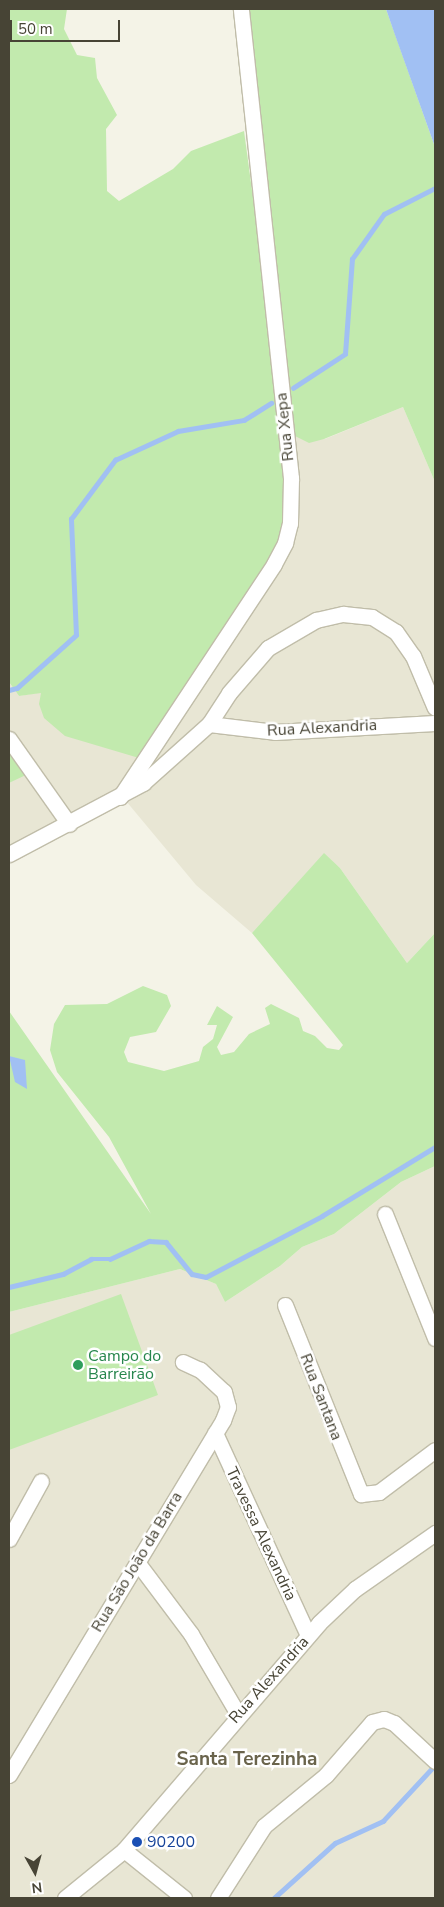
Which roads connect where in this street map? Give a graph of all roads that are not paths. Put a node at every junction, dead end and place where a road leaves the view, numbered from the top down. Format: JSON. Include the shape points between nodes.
{"nodes":[{"id":1,"x":241,"y":9,"type":"edge"},
{"id":2,"x":435,"y":708,"type":"edge"},
{"id":3,"x":435,"y":723,"type":"edge"},
{"id":4,"x":208,"y":724,"type":"junction"},
{"id":5,"x":9,"y":739,"type":"edge"},
{"id":6,"x":120,"y":797,"type":"junction"},
{"id":7,"x":69,"y":824,"type":"junction"},
{"id":8,"x":9,"y":854,"type":"edge"},
{"id":9,"x":385,"y":1214,"type":"dead end"},
{"id":10,"x":285,"y":1305,"type":"dead end"},
{"id":11,"x":435,"y":1338,"type":"edge"},
{"id":12,"x":183,"y":1362,"type":"dead end"},
{"id":13,"x":215,"y":1433,"type":"junction"},
{"id":14,"x":435,"y":1450,"type":"edge"},
{"id":15,"x":41,"y":1481,"type":"dead end"},
{"id":16,"x":435,"y":1533,"type":"edge"},
{"id":17,"x":9,"y":1539,"type":"edge"},
{"id":18,"x":137,"y":1562,"type":"junction"},
{"id":19,"x":308,"y":1635,"type":"junction"},
{"id":20,"x":238,"y":1714,"type":"junction"},
{"id":21,"x":435,"y":1761,"type":"edge"},
{"id":22,"x":9,"y":1774,"type":"edge"},
{"id":23,"x":124,"y":1850,"type":"junction"},
{"id":24,"x":65,"y":1898,"type":"edge"},
{"id":25,"x":184,"y":1898,"type":"edge"},
{"id":26,"x":218,"y":1898,"type":"edge"}],
"edges":[{"from":1,"to":6,"type":"street","name":"Rua Xepa","via":[[291,478],[290,522],[285,544],[274,564]]},
{"from":2,"to":4,"type":"street","via":[[413,656],[396,632],[372,617],[342,614],[316,620],[268,648],[229,693]]},
{"from":3,"to":4,"type":"street","name":"Rua Alexandria","via":[[275,732]]},
{"from":4,"to":6,"type":"street","via":[[142,784]]},
{"from":5,"to":7,"type":"street"},
{"from":6,"to":7,"type":"street"},
{"from":7,"to":8,"type":"street"},
{"from":9,"to":11,"type":"street"},
{"from":10,"to":14,"type":"street","name":"Rua Santana","via":[[357,1488],[366,1496],[379,1492]]},
{"from":12,"to":13,"type":"street","name":"Rua São João da Barra","via":[[200,1370],[226,1397],[228,1407]]},
{"from":13,"to":18,"type":"street","name":"Rua São João da Barra"},
{"from":13,"to":19,"type":"street","name":"Travessa Alexandria"},
{"from":15,"to":17,"type":"street"},
{"from":16,"to":19,"type":"street","name":"Rua Alexandria","via":[[355,1589]]},
{"from":18,"to":20,"type":"street","via":[[191,1634]]},
{"from":18,"to":22,"type":"street","name":"Rua São João da Barra"},
{"from":19,"to":20,"type":"street","name":"Rua Alexandria"},
{"from":20,"to":23,"type":"street","name":"Rua Alexandria"},
{"from":21,"to":26,"type":"street","via":[[394,1723],[378,1720],[326,1775],[264,1826]]},
{"from":23,"to":24,"type":"street","name":"Rua Alexandria"},
{"from":23,"to":25,"type":"street"}]}
